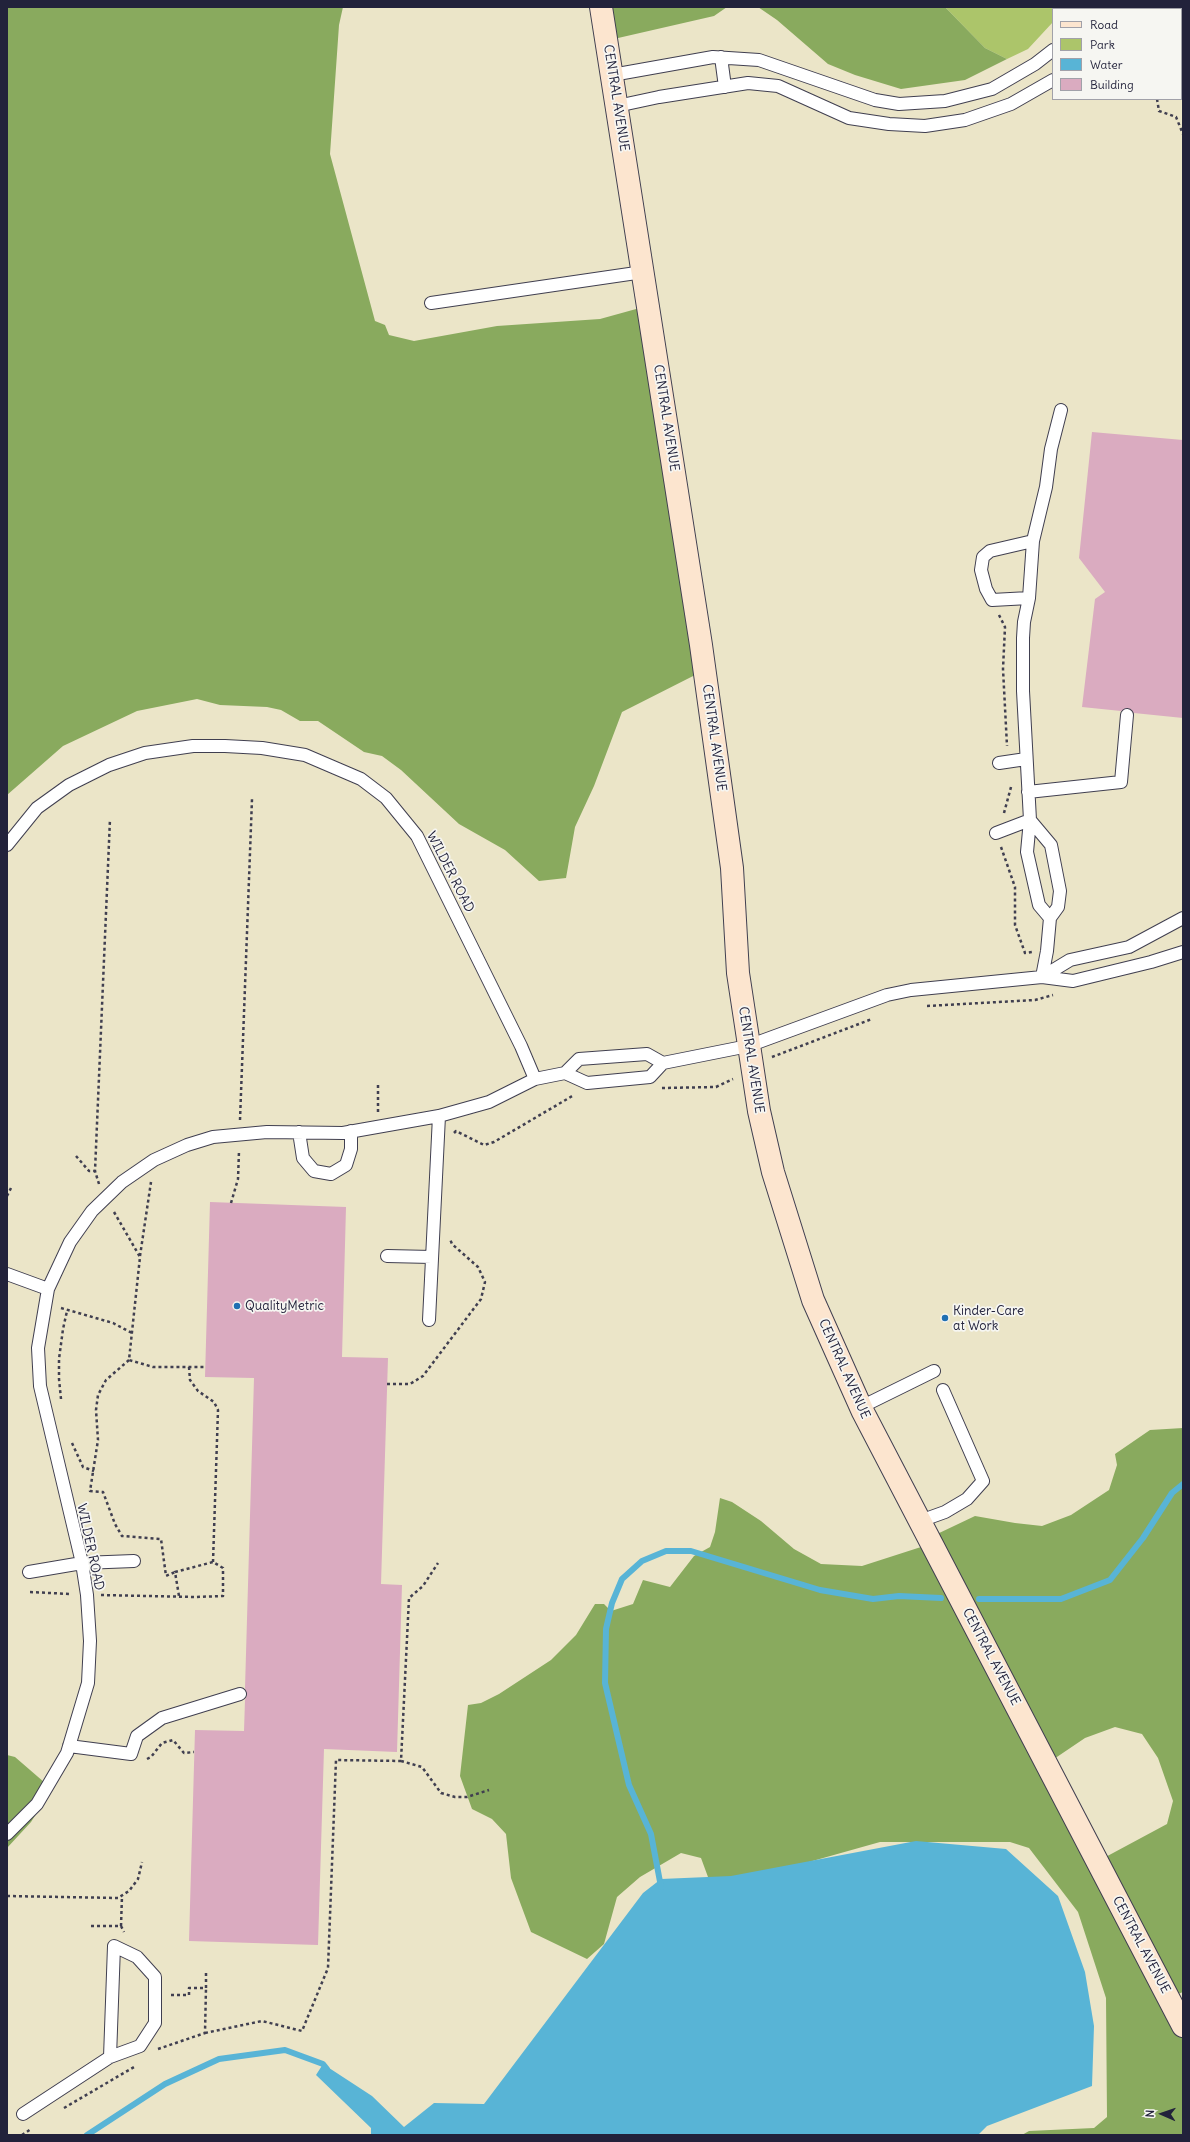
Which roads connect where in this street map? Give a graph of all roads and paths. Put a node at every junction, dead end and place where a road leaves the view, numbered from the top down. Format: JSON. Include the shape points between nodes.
{"nodes":[{"id":1,"x":601,"y":7,"type":"edge"},
{"id":2,"x":1052,"y":51,"type":"edge"},
{"id":3,"x":721,"y":57,"type":"junction"},
{"id":4,"x":612,"y":75,"type":"junction"},
{"id":5,"x":1052,"y":81,"type":"edge"},
{"id":6,"x":725,"y":86,"type":"junction"},
{"id":7,"x":1157,"y":100,"type":"edge"},
{"id":8,"x":617,"y":106,"type":"junction"},
{"id":9,"x":1183,"y":134,"type":"edge"},
{"id":10,"x":643,"y":272,"type":"junction"},
{"id":11,"x":431,"y":303,"type":"dead end"},
{"id":12,"x":1061,"y":410,"type":"dead end"},
{"id":13,"x":1033,"y":541,"type":"junction"},
{"id":14,"x":1029,"y":598,"type":"junction"},
{"id":15,"x":999,"y":614,"type":"dead end"},
{"id":16,"x":1127,"y":715,"type":"dead end"},
{"id":17,"x":1026,"y":759,"type":"junction"},
{"id":18,"x":1004,"y":762,"type":"junction"},
{"id":19,"x":1028,"y":792,"type":"junction"},
{"id":20,"x":252,"y":799,"type":"dead end"},
{"id":21,"x":110,"y":819,"type":"dead end"},
{"id":22,"x":1030,"y":820,"type":"junction"},
{"id":23,"x":998,"y":832,"type":"junction"},
{"id":24,"x":7,"y":845,"type":"edge"},
{"id":25,"x":1050,"y":918,"type":"junction"},
{"id":26,"x":1183,"y":918,"type":"edge"},
{"id":27,"x":1129,"y":947,"type":"junction"},
{"id":28,"x":1048,"y":951,"type":"junction"},
{"id":29,"x":1183,"y":952,"type":"edge"},
{"id":30,"x":1134,"y":967,"type":"junction"},
{"id":31,"x":1042,"y":977,"type":"junction"},
{"id":32,"x":1058,"y":994,"type":"dead end"},
{"id":33,"x":919,"y":1007,"type":"dead end"},
{"id":34,"x":876,"y":1018,"type":"dead end"},
{"id":35,"x":748,"y":1046,"type":"junction"},
{"id":36,"x":776,"y":1055,"type":"dead end"},
{"id":37,"x":663,"y":1063,"type":"junction"},
{"id":38,"x":565,"y":1073,"type":"junction"},
{"id":39,"x":535,"y":1079,"type":"junction"},
{"id":40,"x":716,"y":1087,"type":"dead end"},
{"id":41,"x":657,"y":1088,"type":"dead end"},
{"id":42,"x":579,"y":1092,"type":"dead end"},
{"id":43,"x":439,"y":1116,"type":"junction"},
{"id":44,"x":351,"y":1131,"type":"junction"},
{"id":45,"x":298,"y":1132,"type":"junction"},
{"id":46,"x":452,"y":1134,"type":"dead end"},
{"id":47,"x":240,"y":1135,"type":"junction"},
{"id":48,"x":246,"y":1149,"type":"dead end"},
{"id":49,"x":234,"y":1150,"type":"dead end"},
{"id":50,"x":239,"y":1150,"type":"junction"},
{"id":51,"x":76,"y":1156,"type":"dead end"},
{"id":52,"x":95,"y":1171,"type":"junction"},
{"id":53,"x":157,"y":1178,"type":"dead end"},
{"id":54,"x":11,"y":1188,"type":"dead end"},
{"id":55,"x":7,"y":1196,"type":"edge"},
{"id":56,"x":106,"y":1197,"type":"junction"},
{"id":57,"x":231,"y":1203,"type":"dead end"},
{"id":58,"x":449,"y":1232,"type":"dead end"},
{"id":59,"x":387,"y":1256,"type":"dead end"},
{"id":60,"x":140,"y":1257,"type":"junction"},
{"id":61,"x":432,"y":1257,"type":"junction"},
{"id":62,"x":7,"y":1274,"type":"edge"},
{"id":63,"x":48,"y":1289,"type":"junction"},
{"id":64,"x":46,"y":1304,"type":"junction"},
{"id":65,"x":67,"y":1311,"type":"junction"},
{"id":66,"x":429,"y":1320,"type":"dead end"},
{"id":67,"x":132,"y":1333,"type":"junction"},
{"id":68,"x":128,"y":1360,"type":"junction"},
{"id":69,"x":189,"y":1367,"type":"junction"},
{"id":70,"x":205,"y":1367,"type":"dead end"},
{"id":71,"x":934,"y":1371,"type":"dead end"},
{"id":72,"x":387,"y":1384,"type":"dead end"},
{"id":73,"x":943,"y":1390,"type":"dead end"},
{"id":74,"x":61,"y":1401,"type":"dead end"},
{"id":75,"x":861,"y":1407,"type":"junction"},
{"id":76,"x":70,"y":1437,"type":"dead end"},
{"id":77,"x":94,"y":1471,"type":"junction"},
{"id":78,"x":920,"y":1521,"type":"junction"},
{"id":79,"x":134,"y":1561,"type":"dead end"},
{"id":80,"x":213,"y":1562,"type":"junction"},
{"id":81,"x":438,"y":1563,"type":"dead end"},
{"id":82,"x":82,"y":1564,"type":"junction"},
{"id":83,"x":29,"y":1572,"type":"dead end"},
{"id":84,"x":175,"y":1572,"type":"junction"},
{"id":85,"x":108,"y":1595,"type":"dead end"},
{"id":86,"x":179,"y":1596,"type":"junction"},
{"id":87,"x":240,"y":1694,"type":"dead end"},
{"id":88,"x":69,"y":1746,"type":"junction"},
{"id":89,"x":194,"y":1752,"type":"dead end"},
{"id":90,"x":131,"y":1754,"type":"junction"},
{"id":91,"x":401,"y":1761,"type":"junction"},
{"id":92,"x":489,"y":1790,"type":"dead end"},
{"id":93,"x":7,"y":1834,"type":"edge"},
{"id":94,"x":142,"y":1862,"type":"dead end"},
{"id":95,"x":7,"y":1896,"type":"edge"},
{"id":96,"x":122,"y":1896,"type":"junction"},
{"id":97,"x":91,"y":1926,"type":"dead end"},
{"id":98,"x":206,"y":1970,"type":"dead end"},
{"id":99,"x":206,"y":1988,"type":"junction"},
{"id":100,"x":169,"y":1995,"type":"dead end"},
{"id":101,"x":1183,"y":2026,"type":"edge"},
{"id":102,"x":205,"y":2033,"type":"junction"},
{"id":103,"x":158,"y":2049,"type":"dead end"},
{"id":104,"x":110,"y":2056,"type":"junction"},
{"id":105,"x":23,"y":2114,"type":"dead end"}],
"edges":[{"from":1,"to":4,"type":"main road","name":"CENTRAL AVENUE"},
{"from":2,"to":3,"type":"lane","via":[[1035,64],[992,88],[945,101],[899,104],[875,100],[759,60]]},
{"from":3,"to":4,"type":"lane"},
{"from":3,"to":6,"type":"lane"},
{"from":4,"to":8,"type":"main road","name":"CENTRAL AVENUE"},
{"from":5,"to":6,"type":"lane","via":[[1011,104],[965,120],[925,126],[848,118],[778,86],[748,83]]},
{"from":6,"to":8,"type":"lane"},
{"from":7,"to":9,"type":"path","via":[[1159,112],[1176,117]]},
{"from":8,"to":10,"type":"main road","name":"CENTRAL AVENUE"},
{"from":10,"to":11,"type":"lane"},
{"from":10,"to":35,"type":"main road","name":"CENTRAL AVENUE","via":[[701,645],[732,868],[738,973]]},
{"from":12,"to":13,"type":"lane"},
{"from":13,"to":14,"type":"lane"},
{"from":13,"to":14,"type":"lane","via":[[990,551],[984,557],[981,570],[992,600]]},
{"from":14,"to":17,"type":"lane","via":[[1023,638]]},
{"from":15,"to":18,"type":"path","via":[[1005,627]]},
{"from":16,"to":19,"type":"lane","via":[[1121,782]]},
{"from":17,"to":18,"type":"lane"},
{"from":17,"to":19,"type":"lane"},
{"from":18,"to":23,"type":"path","via":[[1011,782]]},
{"from":19,"to":22,"type":"lane"},
{"from":20,"to":47,"type":"path"},
{"from":21,"to":52,"type":"path"},
{"from":22,"to":23,"type":"lane"},
{"from":22,"to":25,"type":"lane","via":[[1027,852],[1039,905]]},
{"from":22,"to":25,"type":"lane","via":[[1050,845],[1058,874],[1058,907]]},
{"from":23,"to":28,"type":"path","via":[[1015,887],[1015,925],[1024,953]]},
{"from":24,"to":39,"type":"lane","name":"WILDER ROAD","via":[[37,808],[76,781],[109,765],[161,750],[193,746],[262,748],[306,755],[361,778],[386,798],[417,836]]},
{"from":25,"to":28,"type":"lane"},
{"from":26,"to":27,"type":"lane"},
{"from":27,"to":30,"type":"lane"},
{"from":27,"to":31,"type":"lane","via":[[1070,960]]},
{"from":28,"to":31,"type":"lane"},
{"from":29,"to":30,"type":"lane"},
{"from":30,"to":31,"type":"lane","via":[[1073,981]]},
{"from":31,"to":35,"type":"lane","via":[[910,990],[887,995]]},
{"from":32,"to":33,"type":"path","via":[[1035,1000]]},
{"from":34,"to":36,"type":"path"},
{"from":35,"to":37,"type":"lane"},
{"from":35,"to":75,"type":"main road","name":"CENTRAL AVENUE","via":[[772,1172],[802,1268],[813,1300]]},
{"from":37,"to":38,"type":"lane","via":[[647,1054],[579,1059]]},
{"from":37,"to":38,"type":"lane","via":[[650,1077],[642,1078],[587,1083]]},
{"from":38,"to":39,"type":"lane"},
{"from":39,"to":43,"type":"lane","name":"WILDER ROAD","via":[[489,1102]]},
{"from":40,"to":41,"type":"path"},
{"from":42,"to":46,"type":"path","via":[[494,1142],[484,1145],[456,1131]]},
{"from":43,"to":44,"type":"lane","name":"WILDER ROAD"},
{"from":43,"to":61,"type":"lane"},
{"from":44,"to":45,"type":"lane","name":"WILDER ROAD"},
{"from":44,"to":45,"type":"lane","via":[[351,1148],[346,1166],[331,1174],[314,1171],[302,1158]]},
{"from":45,"to":47,"type":"lane","name":"WILDER ROAD"},
{"from":47,"to":56,"type":"lane","name":"WILDER ROAD","via":[[213,1137],[154,1160],[122,1182]]},
{"from":48,"to":50,"type":"path"},
{"from":49,"to":50,"type":"path"},
{"from":50,"to":57,"type":"path","via":[[238,1178]]},
{"from":51,"to":52,"type":"path","via":[[89,1171]]},
{"from":52,"to":56,"type":"path"},
{"from":53,"to":60,"type":"path","via":[[150,1181]]},
{"from":54,"to":55,"type":"path"},
{"from":56,"to":60,"type":"path"},
{"from":56,"to":63,"type":"lane","name":"WILDER ROAD","via":[[92,1211],[70,1242]]},
{"from":58,"to":72,"type":"path","via":[[452,1244],[478,1267],[485,1282],[481,1299],[423,1376],[410,1384]]},
{"from":59,"to":61,"type":"lane"},
{"from":60,"to":67,"type":"path"},
{"from":61,"to":66,"type":"lane"},
{"from":62,"to":63,"type":"lane"},
{"from":63,"to":64,"type":"lane","name":"WILDER ROAD"},
{"from":64,"to":65,"type":"path"},
{"from":64,"to":82,"type":"lane","name":"WILDER ROAD","via":[[38,1348],[40,1386]]},
{"from":65,"to":67,"type":"path","via":[[113,1323]]},
{"from":65,"to":74,"type":"path","via":[[59,1359]]},
{"from":67,"to":68,"type":"path"},
{"from":68,"to":69,"type":"path","via":[[153,1367]]},
{"from":68,"to":77,"type":"path","via":[[106,1380],[98,1395],[98,1440]]},
{"from":69,"to":70,"type":"path"},
{"from":69,"to":80,"type":"path","via":[[190,1380],[198,1391],[214,1402],[218,1410]]},
{"from":71,"to":75,"type":"lane"},
{"from":73,"to":78,"type":"lane","via":[[983,1481],[967,1499],[945,1512]]},
{"from":75,"to":78,"type":"main road","name":"CENTRAL AVENUE"},
{"from":76,"to":77,"type":"path","via":[[83,1467]]},
{"from":77,"to":84,"type":"path","via":[[90,1491],[103,1492],[122,1536],[161,1539],[166,1576]]},
{"from":78,"to":101,"type":"main road","name":"CENTRAL AVENUE"},
{"from":79,"to":82,"type":"lane"},
{"from":80,"to":84,"type":"path"},
{"from":80,"to":86,"type":"path","via":[[222,1568],[222,1596]]},
{"from":81,"to":91,"type":"path","via":[[423,1586],[409,1598]]},
{"from":82,"to":83,"type":"lane"},
{"from":82,"to":88,"type":"lane","name":"WILDER ROAD","via":[[90,1642],[88,1683]]},
{"from":84,"to":86,"type":"path"},
{"from":85,"to":86,"type":"path"},
{"from":87,"to":90,"type":"lane","via":[[162,1718],[137,1736]]},
{"from":88,"to":90,"type":"lane"},
{"from":88,"to":93,"type":"lane","name":"WILDER ROAD","via":[[37,1804]]},
{"from":89,"to":90,"type":"path","via":[[184,1753],[173,1740],[162,1743],[147,1759]]},
{"from":91,"to":92,"type":"path","via":[[422,1768],[441,1793],[455,1798]]},
{"from":91,"to":102,"type":"path","via":[[336,1760],[328,1968],[302,2031],[262,2022]]},
{"from":94,"to":96,"type":"path","via":[[138,1879]]},
{"from":95,"to":96,"type":"path"},
{"from":96,"to":97,"type":"path","via":[[122,1926]]},
{"from":98,"to":99,"type":"path"},
{"from":99,"to":100,"type":"path","via":[[189,1988],[189,1995]]},
{"from":99,"to":102,"type":"path"},
{"from":102,"to":103,"type":"path"},
{"from":104,"to":104,"type":"lane","via":[[140,2046],[155,2023],[155,1977],[137,1957],[114,1946]]},
{"from":104,"to":105,"type":"lane"}]}
